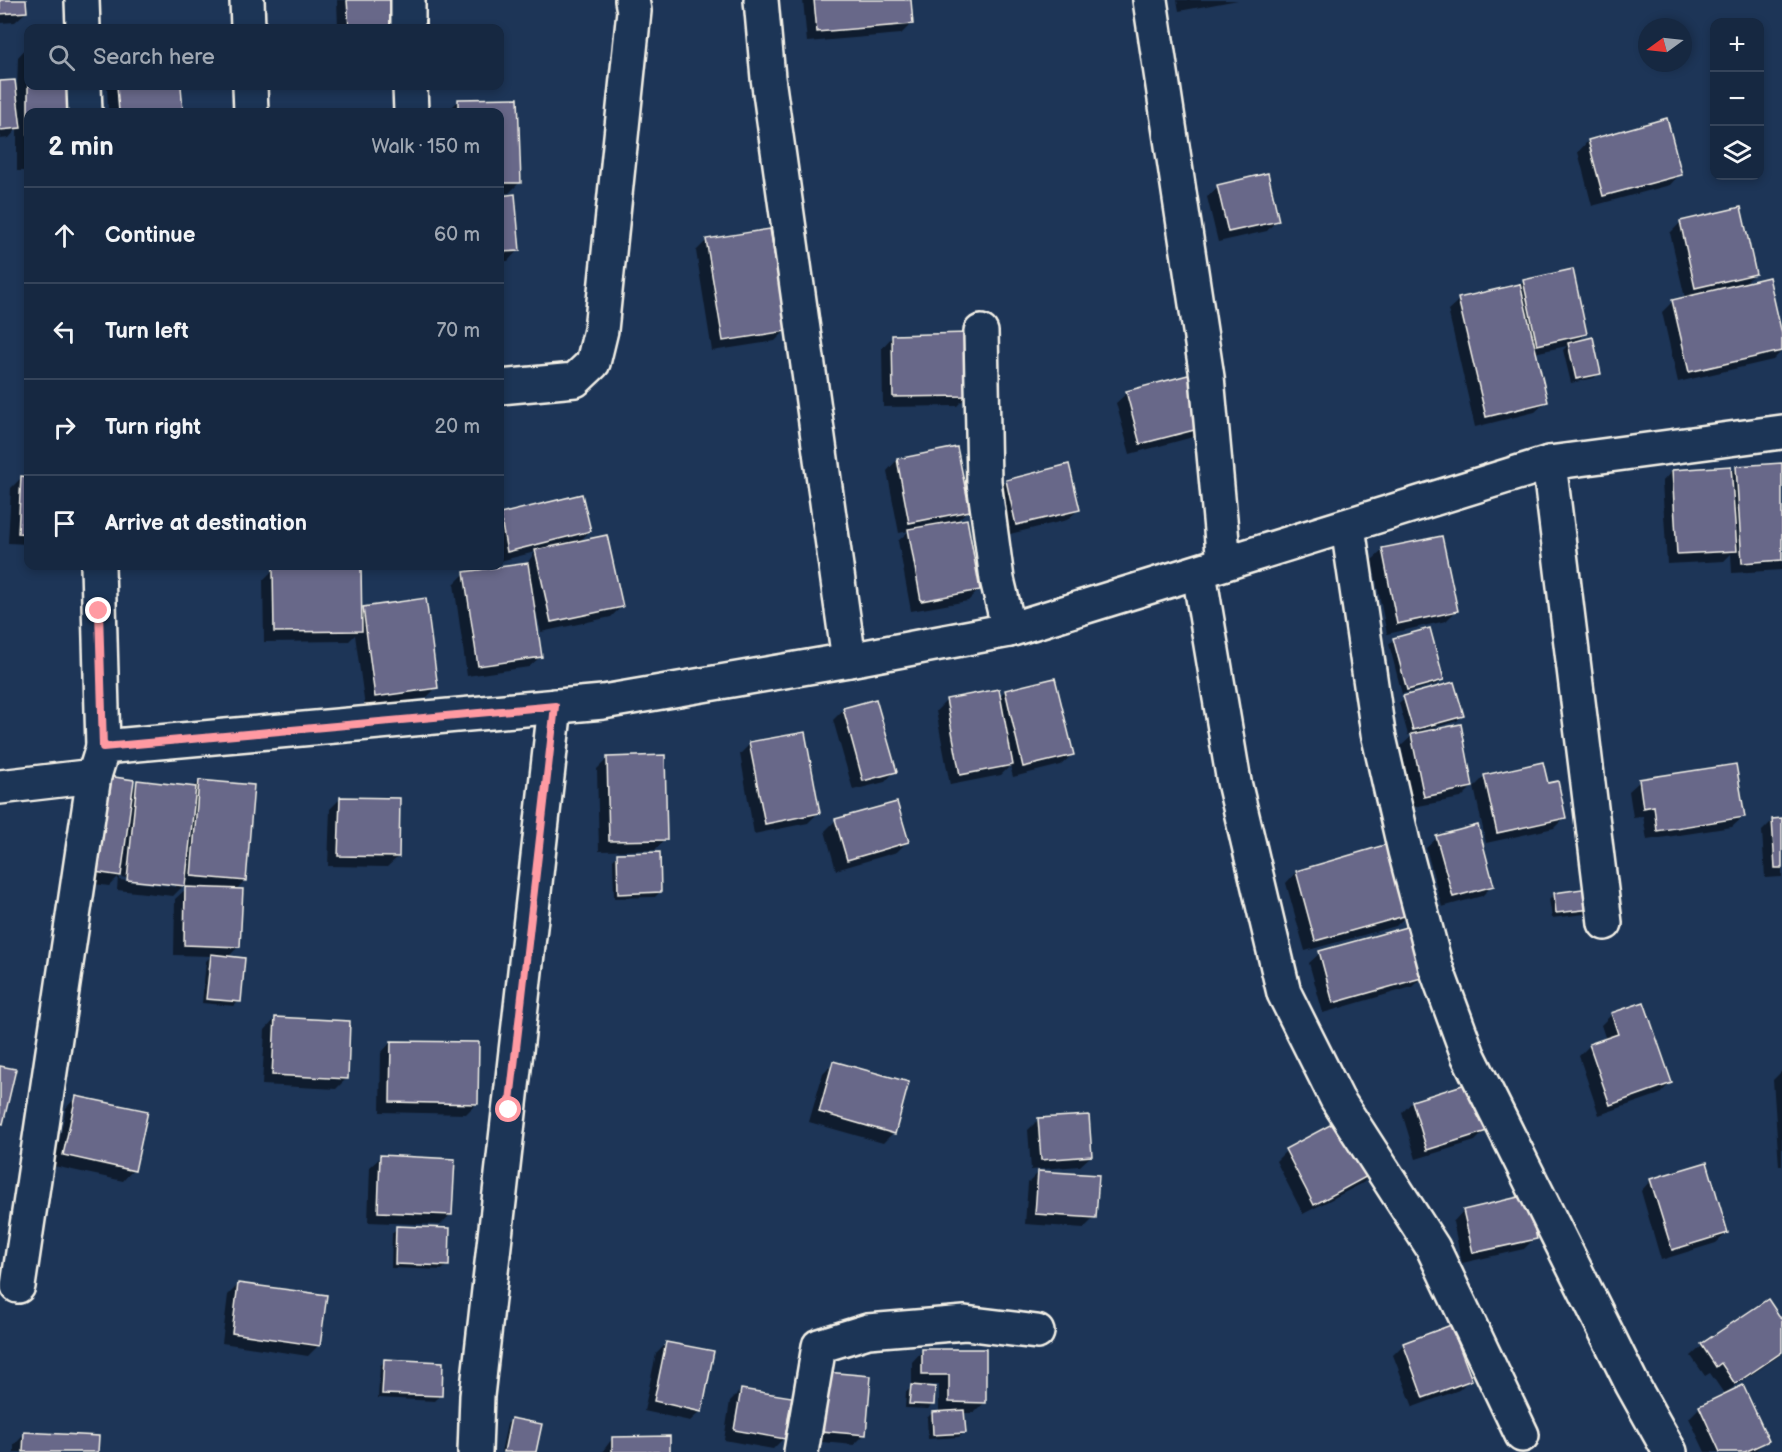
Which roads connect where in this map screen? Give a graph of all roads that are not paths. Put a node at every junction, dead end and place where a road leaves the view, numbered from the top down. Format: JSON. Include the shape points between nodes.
{"nodes":[{"id":1,"x":82,"y":0,"type":"edge"},
{"id":2,"x":247,"y":0,"type":"edge"},
{"id":3,"x":408,"y":0,"type":"edge"},
{"id":4,"x":632,"y":0,"type":"edge"},
{"id":5,"x":761,"y":0,"type":"edge"},
{"id":6,"x":1150,"y":0,"type":"edge"},
{"id":7,"x":82,"y":24,"type":"edge"},
{"id":8,"x":248,"y":24,"type":"edge"},
{"id":9,"x":408,"y":24,"type":"edge"},
{"id":10,"x":84,"y":90,"type":"edge"},
{"id":11,"x":250,"y":90,"type":"edge"},
{"id":12,"x":410,"y":90,"type":"edge"},
{"id":13,"x":85,"y":108,"type":"edge"},
{"id":14,"x":251,"y":108,"type":"edge"},
{"id":15,"x":411,"y":108,"type":"edge"},
{"id":16,"x":981,"y":332,"type":"dead end"},
{"id":17,"x":504,"y":387,"type":"edge"},
{"id":18,"x":1782,"y":432,"type":"edge"},
{"id":19,"x":1549,"y":463,"type":"junction"},
{"id":20,"x":1348,"y":527,"type":"junction"},
{"id":21,"x":1211,"y":568,"type":"junction"},
{"id":22,"x":98,"y":570,"type":"edge"},
{"id":23,"x":1009,"y":630,"type":"junction"},
{"id":24,"x":849,"y":660,"type":"junction"},
{"id":25,"x":555,"y":706,"type":"junction"},
{"id":26,"x":99,"y":761,"type":"junction"},
{"id":27,"x":0,"y":787,"type":"edge"},
{"id":28,"x":1605,"y":923,"type":"dead end"},
{"id":29,"x":18,"y":1286,"type":"dead end"},
{"id":30,"x":1037,"y":1332,"type":"dead end"},
{"id":31,"x":1522,"y":1434,"type":"dead end"},
{"id":32,"x":475,"y":1452,"type":"edge"},
{"id":33,"x":801,"y":1452,"type":"edge"},
{"id":34,"x":1670,"y":1452,"type":"edge"}],
"edges":[{"from":1,"to":7,"type":"street"},
{"from":2,"to":8,"type":"street"},
{"from":3,"to":9,"type":"street"},
{"from":4,"to":17,"type":"street","via":[[634,11],[602,318],[593,363],[576,380]]},
{"from":5,"to":24,"type":"street","via":[[768,78]]},
{"from":6,"to":21,"type":"street","via":[[1207,377]]},
{"from":10,"to":13,"type":"street"},
{"from":11,"to":14,"type":"street"},
{"from":12,"to":15,"type":"street"},
{"from":16,"to":23,"type":"street","via":[[984,482],[997,579]]},
{"from":18,"to":19,"type":"street"},
{"from":19,"to":20,"type":"street"},
{"from":19,"to":28,"type":"street"},
{"from":20,"to":21,"type":"street"},
{"from":20,"to":34,"type":"street","via":[[1378,733],[1436,968],[1468,1055],[1632,1384]]},
{"from":21,"to":23,"type":"street"},
{"from":21,"to":31,"type":"street","via":[[1234,782],[1284,993],[1337,1099],[1433,1248]]},
{"from":22,"to":26,"type":"street"},
{"from":23,"to":24,"type":"street"},
{"from":24,"to":25,"type":"street","via":[[603,702]]},
{"from":25,"to":26,"type":"street"},
{"from":25,"to":32,"type":"street","via":[[477,1396]]},
{"from":26,"to":27,"type":"street"},
{"from":26,"to":29,"type":"street"},
{"from":30,"to":33,"type":"street","via":[[964,1323],[868,1331],[819,1346]]}]}
